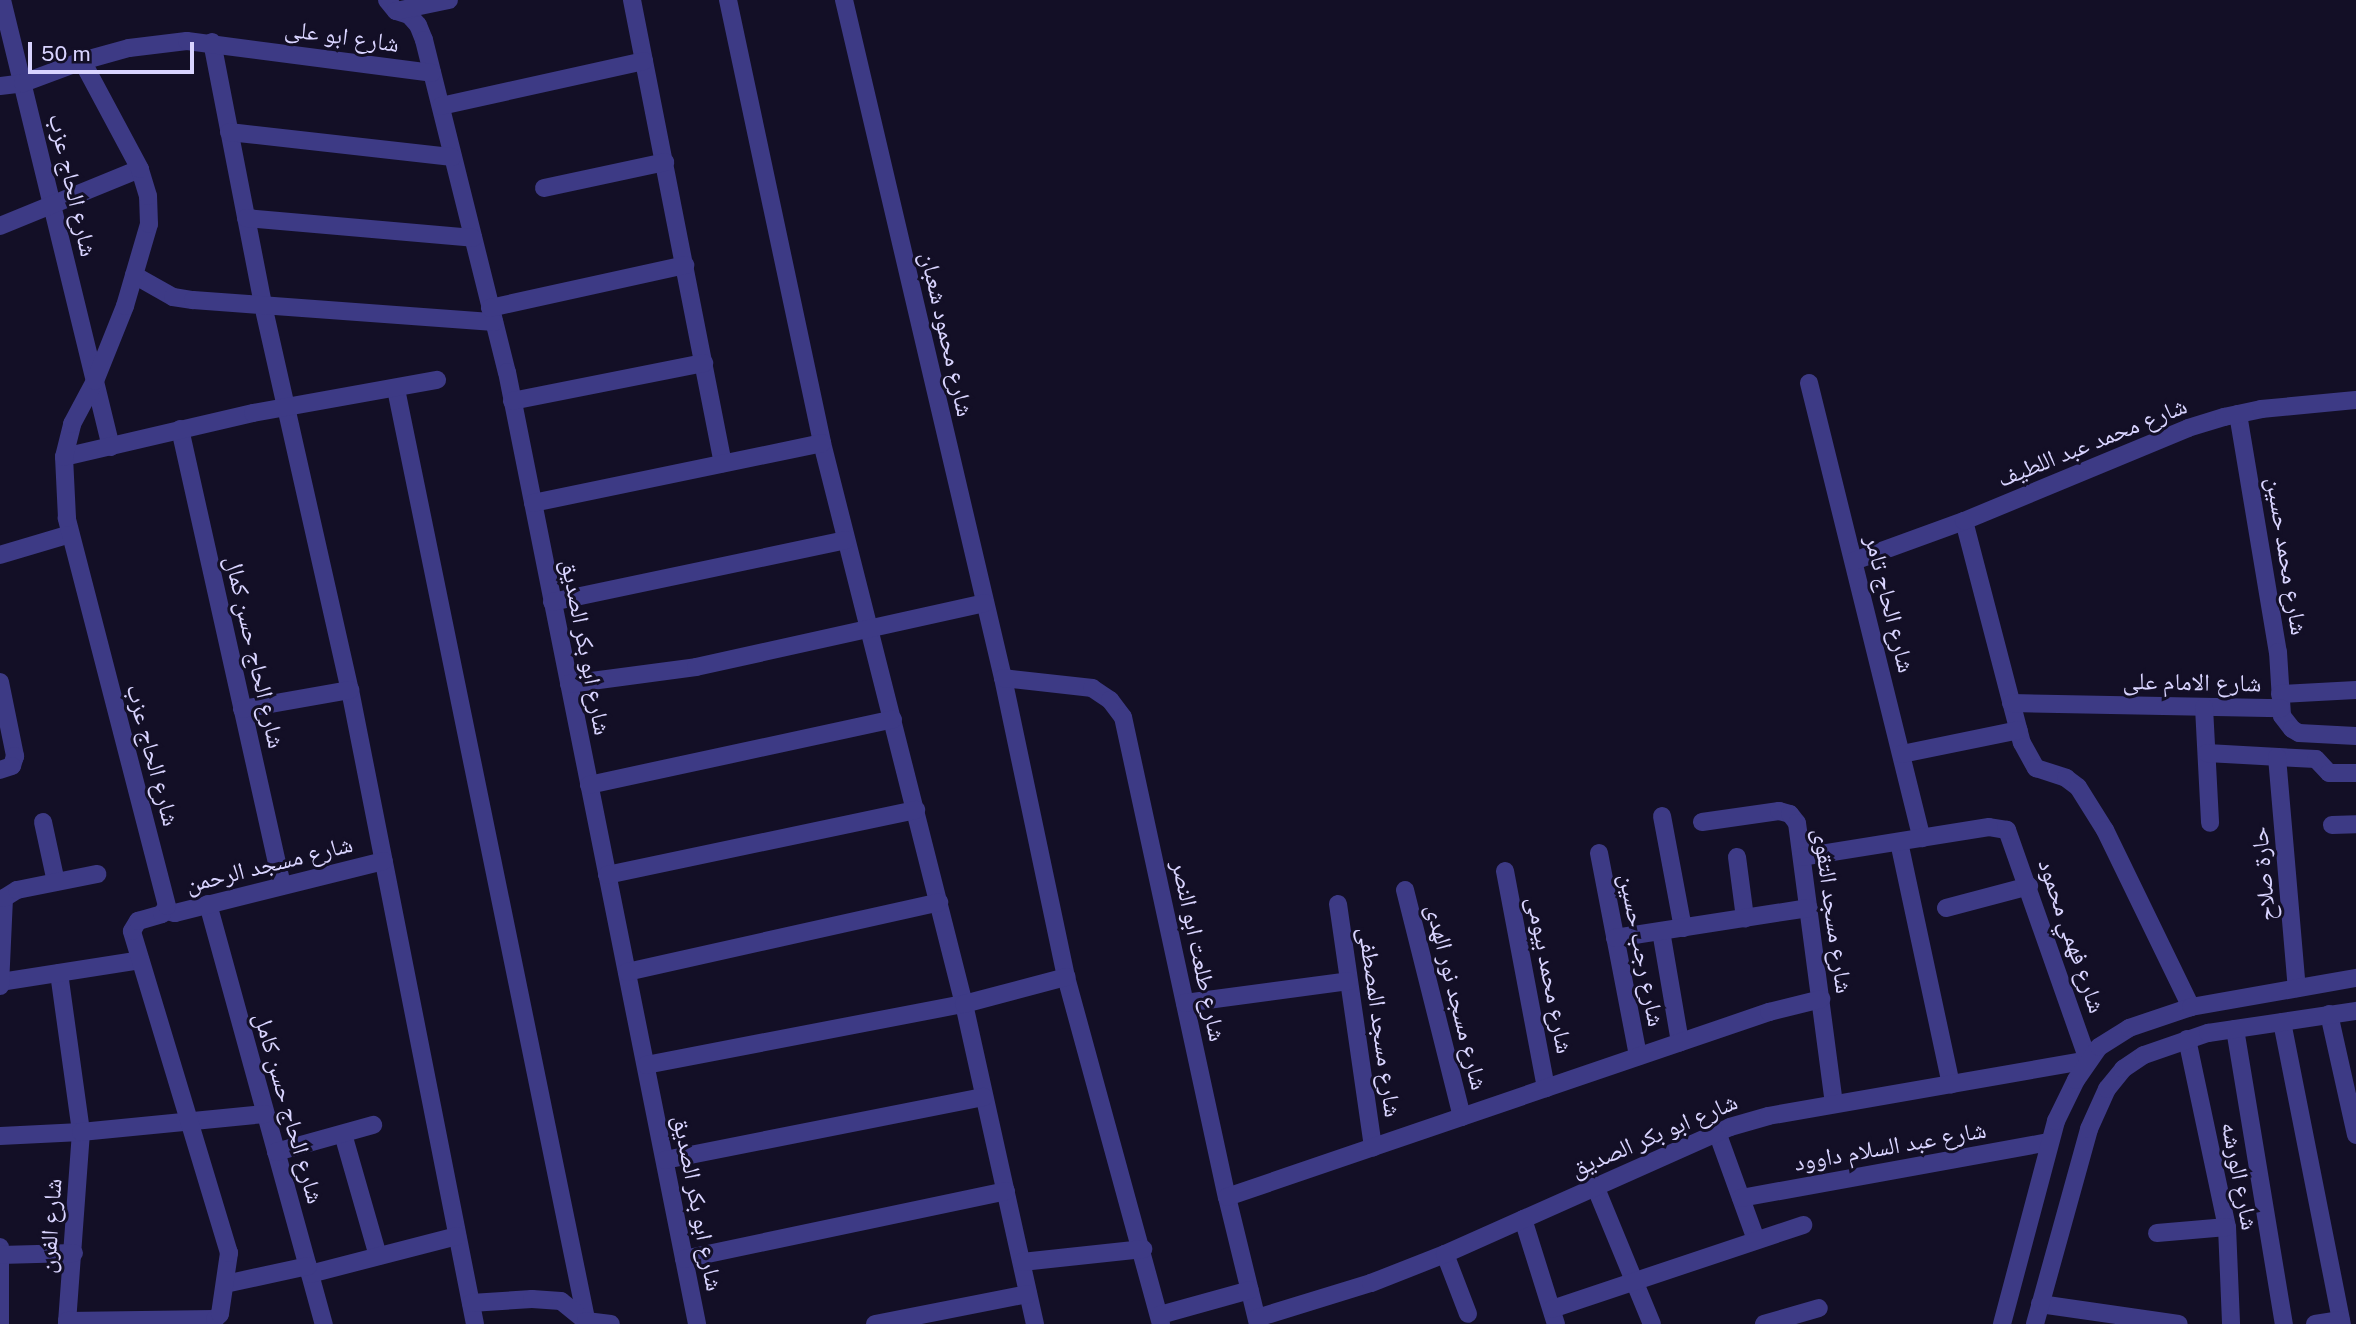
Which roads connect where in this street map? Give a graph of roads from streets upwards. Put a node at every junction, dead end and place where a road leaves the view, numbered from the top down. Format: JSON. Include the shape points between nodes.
{"nodes":[{"id":1,"x":2,"y":0,"type":"edge"},
{"id":2,"x":632,"y":0,"type":"edge"},
{"id":3,"x":727,"y":0,"type":"edge"},
{"id":4,"x":844,"y":0,"type":"edge"},
{"id":5,"x":444,"y":1,"type":"edge"},
{"id":6,"x":391,"y":5,"type":"edge"},
{"id":7,"x":212,"y":42,"type":"junction"},
{"id":8,"x":82,"y":61,"type":"junction"},
{"id":9,"x":644,"y":61,"type":"junction"},
{"id":10,"x":432,"y":74,"type":"junction"},
{"id":11,"x":23,"y":83,"type":"junction"},
{"id":12,"x":0,"y":86,"type":"edge"},
{"id":13,"x":440,"y":106,"type":"junction"},
{"id":14,"x":229,"y":132,"type":"junction"},
{"id":15,"x":453,"y":157,"type":"junction"},
{"id":16,"x":664,"y":162,"type":"junction"},
{"id":17,"x":140,"y":169,"type":"junction"},
{"id":18,"x":544,"y":188,"type":"dead end"},
{"id":19,"x":53,"y":205,"type":"junction"},
{"id":20,"x":246,"y":218,"type":"junction"},
{"id":21,"x":0,"y":226,"type":"edge"},
{"id":22,"x":473,"y":238,"type":"junction"},
{"id":23,"x":685,"y":265,"type":"junction"},
{"id":24,"x":134,"y":275,"type":"junction"},
{"id":25,"x":263,"y":305,"type":"junction"},
{"id":26,"x":492,"y":315,"type":"junction"},
{"id":27,"x":704,"y":363,"type":"junction"},
{"id":28,"x":437,"y":380,"type":"dead end"},
{"id":29,"x":95,"y":381,"type":"junction"},
{"id":30,"x":1809,"y":383,"type":"dead end"},
{"id":31,"x":396,"y":389,"type":"junction"},
{"id":32,"x":2356,"y":400,"type":"edge"},
{"id":33,"x":512,"y":401,"type":"junction"},
{"id":34,"x":286,"y":407,"type":"junction"},
{"id":35,"x":2238,"y":414,"type":"junction"},
{"id":36,"x":180,"y":429,"type":"junction"},
{"id":37,"x":822,"y":443,"type":"junction"},
{"id":38,"x":111,"y":447,"type":"junction"},
{"id":39,"x":64,"y":457,"type":"junction"},
{"id":40,"x":723,"y":463,"type":"junction"},
{"id":41,"x":533,"y":503,"type":"junction"},
{"id":42,"x":1964,"y":521,"type":"junction"},
{"id":43,"x":69,"y":534,"type":"junction"},
{"id":44,"x":846,"y":540,"type":"junction"},
{"id":45,"x":0,"y":555,"type":"edge"},
{"id":46,"x":1854,"y":561,"type":"junction"},
{"id":47,"x":552,"y":602,"type":"junction"},
{"id":48,"x":985,"y":603,"type":"junction"},
{"id":49,"x":871,"y":628,"type":"junction"},
{"id":50,"x":1003,"y":678,"type":"junction"},
{"id":51,"x":0,"y":682,"type":"edge"},
{"id":52,"x":569,"y":684,"type":"junction"},
{"id":53,"x":350,"y":690,"type":"junction"},
{"id":54,"x":2356,"y":690,"type":"edge"},
{"id":55,"x":2281,"y":701,"type":"junction"},
{"id":56,"x":2011,"y":703,"type":"junction"},
{"id":57,"x":2204,"y":707,"type":"junction"},
{"id":58,"x":243,"y":709,"type":"junction"},
{"id":59,"x":893,"y":719,"type":"junction"},
{"id":60,"x":2019,"y":730,"type":"junction"},
{"id":61,"x":2356,"y":736,"type":"edge"},
{"id":62,"x":2207,"y":753,"type":"junction"},
{"id":63,"x":1902,"y":754,"type":"junction"},
{"id":64,"x":2277,"y":757,"type":"junction"},
{"id":65,"x":0,"y":770,"type":"edge"},
{"id":66,"x":2356,"y":773,"type":"edge"},
{"id":67,"x":589,"y":785,"type":"junction"},
{"id":68,"x":916,"y":810,"type":"junction"},
{"id":69,"x":1662,"y":816,"type":"dead end"},
{"id":70,"x":43,"y":822,"type":"dead end"},
{"id":71,"x":1702,"y":822,"type":"dead end"},
{"id":72,"x":2210,"y":823,"type":"dead end"},
{"id":73,"x":2356,"y":824,"type":"edge"},
{"id":74,"x":2332,"y":825,"type":"dead end"},
{"id":75,"x":1922,"y":838,"type":"junction"},
{"id":76,"x":1899,"y":842,"type":"junction"},
{"id":77,"x":1599,"y":853,"type":"dead end"},
{"id":78,"x":1737,"y":857,"type":"dead end"},
{"id":79,"x":1802,"y":857,"type":"junction"},
{"id":80,"x":384,"y":860,"type":"junction"},
{"id":81,"x":1505,"y":871,"type":"dead end"},
{"id":82,"x":97,"y":874,"type":"dead end"},
{"id":83,"x":607,"y":875,"type":"junction"},
{"id":84,"x":56,"y":883,"type":"junction"},
{"id":85,"x":282,"y":886,"type":"junction"},
{"id":86,"x":2029,"y":887,"type":"junction"},
{"id":87,"x":1405,"y":890,"type":"dead end"},
{"id":88,"x":4,"y":893,"type":"edge"},
{"id":89,"x":939,"y":902,"type":"junction"},
{"id":90,"x":208,"y":904,"type":"junction"},
{"id":91,"x":1338,"y":904,"type":"dead end"},
{"id":92,"x":1809,"y":908,"type":"junction"},
{"id":93,"x":1946,"y":908,"type":"dead end"},
{"id":94,"x":166,"y":911,"type":"junction"},
{"id":95,"x":1745,"y":918,"type":"junction"},
{"id":96,"x":1683,"y":928,"type":"junction"},
{"id":97,"x":1661,"y":931,"type":"junction"},
{"id":98,"x":1615,"y":939,"type":"junction"},
{"id":99,"x":140,"y":960,"type":"junction"},
{"id":100,"x":627,"y":972,"type":"junction"},
{"id":101,"x":59,"y":973,"type":"junction"},
{"id":102,"x":1066,"y":976,"type":"junction"},
{"id":103,"x":2356,"y":978,"type":"edge"},
{"id":104,"x":1349,"y":981,"type":"junction"},
{"id":105,"x":0,"y":984,"type":"edge"},
{"id":106,"x":2297,"y":988,"type":"junction"},
{"id":107,"x":1821,"y":999,"type":"junction"},
{"id":108,"x":1185,"y":1003,"type":"junction"},
{"id":109,"x":964,"y":1004,"type":"junction"},
{"id":110,"x":2191,"y":1007,"type":"junction"},
{"id":111,"x":2356,"y":1011,"type":"edge"},
{"id":112,"x":2329,"y":1014,"type":"junction"},
{"id":113,"x":2282,"y":1022,"type":"junction"},
{"id":114,"x":2235,"y":1029,"type":"junction"},
{"id":115,"x":2187,"y":1039,"type":"junction"},
{"id":116,"x":1680,"y":1042,"type":"junction"},
{"id":117,"x":1638,"y":1056,"type":"junction"},
{"id":118,"x":2088,"y":1060,"type":"junction"},
{"id":119,"x":646,"y":1065,"type":"junction"},
{"id":120,"x":1951,"y":1084,"type":"junction"},
{"id":121,"x":1546,"y":1088,"type":"junction"},
{"id":122,"x":984,"y":1097,"type":"junction"},
{"id":123,"x":1834,"y":1104,"type":"junction"},
{"id":124,"x":265,"y":1114,"type":"junction"},
{"id":125,"x":1462,"y":1117,"type":"junction"},
{"id":126,"x":190,"y":1121,"type":"junction"},
{"id":127,"x":373,"y":1125,"type":"dead end"},
{"id":128,"x":81,"y":1132,"type":"junction"},
{"id":129,"x":1717,"y":1132,"type":"junction"},
{"id":130,"x":343,"y":1134,"type":"junction"},
{"id":131,"x":2356,"y":1135,"type":"edge"},
{"id":132,"x":0,"y":1136,"type":"edge"},
{"id":133,"x":2048,"y":1142,"type":"junction"},
{"id":134,"x":1373,"y":1147,"type":"junction"},
{"id":135,"x":276,"y":1152,"type":"junction"},
{"id":136,"x":665,"y":1160,"type":"junction"},
{"id":137,"x":1595,"y":1185,"type":"junction"},
{"id":138,"x":1006,"y":1191,"type":"junction"},
{"id":139,"x":1227,"y":1197,"type":"junction"},
{"id":140,"x":1741,"y":1198,"type":"junction"},
{"id":141,"x":1523,"y":1219,"type":"junction"},
{"id":142,"x":1803,"y":1225,"type":"dead end"},
{"id":143,"x":2227,"y":1227,"type":"junction"},
{"id":144,"x":2157,"y":1234,"type":"dead end"},
{"id":145,"x":457,"y":1236,"type":"junction"},
{"id":146,"x":1756,"y":1240,"type":"junction"},
{"id":147,"x":0,"y":1247,"type":"edge"},
{"id":148,"x":1143,"y":1249,"type":"junction"},
{"id":149,"x":74,"y":1253,"type":"junction"},
{"id":150,"x":1445,"y":1254,"type":"junction"},
{"id":151,"x":0,"y":1255,"type":"edge"},
{"id":152,"x":378,"y":1256,"type":"junction"},
{"id":153,"x":684,"y":1259,"type":"junction"},
{"id":154,"x":1021,"y":1262,"type":"junction"},
{"id":155,"x":309,"y":1270,"type":"junction"},
{"id":156,"x":1635,"y":1281,"type":"junction"},
{"id":157,"x":225,"y":1284,"type":"junction"},
{"id":158,"x":1250,"y":1290,"type":"junction"},
{"id":159,"x":1028,"y":1294,"type":"junction"},
{"id":160,"x":471,"y":1303,"type":"junction"},
{"id":161,"x":2040,"y":1304,"type":"junction"},
{"id":162,"x":1819,"y":1308,"type":"dead end"},
{"id":163,"x":1468,"y":1314,"type":"dead end"},
{"id":164,"x":1554,"y":1316,"type":"edge"},
{"id":165,"x":1161,"y":1319,"type":"edge"},
{"id":166,"x":1257,"y":1321,"type":"edge"},
{"id":167,"x":587,"y":1322,"type":"edge"},
{"id":168,"x":2342,"y":1322,"type":"edge"},
{"id":169,"x":67,"y":1323,"type":"edge"},
{"id":170,"x":0,"y":1324,"type":"edge"},
{"id":171,"x":324,"y":1324,"type":"edge"},
{"id":172,"x":475,"y":1324,"type":"edge"},
{"id":173,"x":611,"y":1324,"type":"edge"},
{"id":174,"x":697,"y":1324,"type":"edge"},
{"id":175,"x":876,"y":1324,"type":"edge"},
{"id":176,"x":1035,"y":1324,"type":"edge"},
{"id":177,"x":1653,"y":1324,"type":"edge"},
{"id":178,"x":1764,"y":1324,"type":"edge"},
{"id":179,"x":2002,"y":1324,"type":"edge"},
{"id":180,"x":2035,"y":1324,"type":"edge"},
{"id":181,"x":2179,"y":1324,"type":"edge"},
{"id":182,"x":2231,"y":1324,"type":"edge"},
{"id":183,"x":2284,"y":1324,"type":"edge"},
{"id":184,"x":2315,"y":1324,"type":"edge"}],
"edges":[{"from":1,"to":11,"type":"street","name":"شارع الحاج عزب"},
{"from":2,"to":9,"type":"street"},
{"from":3,"to":37,"type":"street"},
{"from":4,"to":48,"type":"street","name":"شارع محمود شعبان"},
{"from":5,"to":6,"type":"street"},
{"from":6,"to":10,"type":"street","name":"شارع ابو بكر الصديق","via":[[418,25]]},
{"from":7,"to":8,"type":"street","name":"شارع ابو على","via":[[129,48]]},
{"from":7,"to":10,"type":"street","name":"شارع ابو على"},
{"from":7,"to":14,"type":"street"},
{"from":8,"to":11,"type":"street","name":"شارع ابو على"},
{"from":8,"to":17,"type":"street","name":"شارع الحاج عزب"},
{"from":9,"to":13,"type":"street"},
{"from":9,"to":16,"type":"street"},
{"from":10,"to":13,"type":"street","name":"شارع ابو بكر الصديق"},
{"from":11,"to":12,"type":"street","name":"شارع ابو على"},
{"from":11,"to":19,"type":"street","name":"شارع الحاج عزب"},
{"from":13,"to":15,"type":"street","name":"شارع ابو بكر الصديق"},
{"from":14,"to":15,"type":"street"},
{"from":14,"to":20,"type":"street"},
{"from":15,"to":22,"type":"street","name":"شارع ابو بكر الصديق"},
{"from":16,"to":18,"type":"street"},
{"from":16,"to":23,"type":"street"},
{"from":17,"to":19,"type":"street"},
{"from":17,"to":24,"type":"street","name":"شارع الحاج عزب","via":[[148,196],[149,225]]},
{"from":19,"to":21,"type":"street"},
{"from":19,"to":29,"type":"street","name":"شارع الحاج عزب"},
{"from":20,"to":22,"type":"street"},
{"from":20,"to":25,"type":"street"},
{"from":22,"to":26,"type":"street","name":"شارع ابو بكر الصديق"},
{"from":23,"to":26,"type":"street"},
{"from":23,"to":27,"type":"street"},
{"from":24,"to":25,"type":"street","via":[[173,297]]},
{"from":24,"to":29,"type":"street","name":"شارع الحاج عزب"},
{"from":25,"to":26,"type":"street"},
{"from":25,"to":34,"type":"street"},
{"from":26,"to":33,"type":"street","name":"شارع ابو بكر الصديق"},
{"from":27,"to":33,"type":"street"},
{"from":27,"to":40,"type":"street"},
{"from":28,"to":31,"type":"street"},
{"from":29,"to":38,"type":"street","name":"شارع الحاج عزب"},
{"from":29,"to":39,"type":"street","name":"شارع الحاج عزب","via":[[72,424]]},
{"from":30,"to":46,"type":"street","name":"شارع الحاج تامر"},
{"from":31,"to":34,"type":"street"},
{"from":31,"to":167,"type":"street"},
{"from":32,"to":35,"type":"street","name":"شارع محمد عبد اللطيف"},
{"from":33,"to":41,"type":"street","name":"شارع ابو بكر الصديق"},
{"from":34,"to":36,"type":"street"},
{"from":34,"to":53,"type":"street"},
{"from":35,"to":42,"type":"street","name":"شارع محمد عبد اللطيف","via":[[2188,428]]},
{"from":35,"to":55,"type":"street","name":"شارع محمد حسين"},
{"from":36,"to":38,"type":"street"},
{"from":36,"to":58,"type":"street","name":"شارع الحاج حسن كمال"},
{"from":37,"to":40,"type":"street"},
{"from":37,"to":44,"type":"street"},
{"from":38,"to":39,"type":"street"},
{"from":39,"to":43,"type":"street","name":"شارع الحاج عزب"},
{"from":40,"to":41,"type":"street"},
{"from":41,"to":47,"type":"street","name":"شارع ابو بكر الصديق"},
{"from":42,"to":46,"type":"street","name":"شارع محمد عبد اللطيف"},
{"from":42,"to":56,"type":"street"},
{"from":43,"to":45,"type":"street"},
{"from":43,"to":94,"type":"street","name":"شارع الحاج عزب"},
{"from":44,"to":47,"type":"street"},
{"from":44,"to":49,"type":"street"},
{"from":46,"to":63,"type":"street","name":"شارع الحاج تامر"},
{"from":47,"to":52,"type":"street","name":"شارع ابو بكر الصديق"},
{"from":48,"to":49,"type":"street"},
{"from":48,"to":50,"type":"street","name":"شارع محمود شعبان"},
{"from":49,"to":52,"type":"street","via":[[696,667]]},
{"from":49,"to":59,"type":"street"},
{"from":50,"to":102,"type":"street","name":"شارع محمود شعبان"},
{"from":50,"to":108,"type":"street","name":"شارع طلعت ابو النصر","via":[[1092,688],[1110,700],[1123,717]]},
{"from":51,"to":65,"type":"street","via":[[15,756],[12,766]]},
{"from":52,"to":67,"type":"street","name":"شارع ابو بكر الصديق"},
{"from":53,"to":58,"type":"street"},
{"from":53,"to":80,"type":"street"},
{"from":54,"to":55,"type":"street"},
{"from":55,"to":57,"type":"street","name":"شارع الامام على"},
{"from":55,"to":61,"type":"street","name":"شارع الامام على","via":[[2286,723],[2299,733]]},
{"from":56,"to":57,"type":"street","name":"شارع الامام على"},
{"from":56,"to":60,"type":"street"},
{"from":57,"to":62,"type":"street"},
{"from":58,"to":85,"type":"street","name":"شارع الحاج حسن كمال"},
{"from":59,"to":67,"type":"street"},
{"from":59,"to":68,"type":"street"},
{"from":60,"to":63,"type":"street"},
{"from":60,"to":110,"type":"street","via":[[2036,768],[2078,787],[2105,830]]},
{"from":62,"to":64,"type":"street"},
{"from":62,"to":72,"type":"street"},
{"from":63,"to":75,"type":"street","name":"شارع الحاج تامر"},
{"from":64,"to":66,"type":"street","via":[[2316,758],[2329,773]]},
{"from":64,"to":106,"type":"street","name":"حارة صلاح"},
{"from":67,"to":83,"type":"street","name":"شارع ابو بكر الصديق"},
{"from":68,"to":83,"type":"street"},
{"from":68,"to":89,"type":"street"},
{"from":69,"to":96,"type":"street"},
{"from":70,"to":84,"type":"street"},
{"from":71,"to":79,"type":"street","name":"شارع مسجد التقوى","via":[[1784,812],[1797,823]]},
{"from":73,"to":74,"type":"street"},
{"from":75,"to":76,"type":"street"},
{"from":75,"to":86,"type":"street","name":"شارع فهمي محمود","via":[[1989,827],[2007,830]]},
{"from":76,"to":79,"type":"street"},
{"from":76,"to":120,"type":"street"},
{"from":77,"to":98,"type":"street","name":"شارع رجب حسين"},
{"from":78,"to":95,"type":"street"},
{"from":79,"to":92,"type":"street","name":"شارع مسجد التقوى"},
{"from":80,"to":85,"type":"street","name":"شارع مسجد الرحمن"},
{"from":80,"to":145,"type":"street"},
{"from":81,"to":121,"type":"street","name":"شارع محمد بيومى"},
{"from":82,"to":84,"type":"street"},
{"from":83,"to":100,"type":"street","name":"شارع ابو بكر الصديق"},
{"from":84,"to":88,"type":"street"},
{"from":85,"to":90,"type":"street","name":"شارع مسجد الرحمن"},
{"from":86,"to":93,"type":"street"},
{"from":86,"to":118,"type":"street","name":"شارع فهمي محمود"},
{"from":87,"to":125,"type":"street","name":"شارع مسجد نور الهدى"},
{"from":88,"to":105,"type":"street"},
{"from":89,"to":100,"type":"street"},
{"from":89,"to":109,"type":"street"},
{"from":90,"to":94,"type":"street","name":"شارع مسجد الرحمن"},
{"from":90,"to":124,"type":"street","name":"شارع الحاج حسن كامل"},
{"from":91,"to":104,"type":"street","name":"شارع مسجد المصطفى"},
{"from":92,"to":95,"type":"street"},
{"from":92,"to":107,"type":"street","name":"شارع مسجد التقوى"},
{"from":94,"to":99,"type":"street","via":[[134,925]]},
{"from":95,"to":96,"type":"street"},
{"from":96,"to":97,"type":"street"},
{"from":97,"to":98,"type":"street"},
{"from":97,"to":116,"type":"street"},
{"from":98,"to":117,"type":"street","name":"شارع رجب حسين"},
{"from":99,"to":101,"type":"street"},
{"from":99,"to":126,"type":"street"},
{"from":100,"to":119,"type":"street","name":"شارع ابو بكر الصديق"},
{"from":101,"to":105,"type":"street"},
{"from":101,"to":128,"type":"street","name":"شارع الفرن"},
{"from":102,"to":109,"type":"street"},
{"from":102,"to":148,"type":"street","name":"شارع محمود شعبان"},
{"from":103,"to":106,"type":"street"},
{"from":104,"to":108,"type":"street"},
{"from":104,"to":134,"type":"street","name":"شارع مسجد المصطفى"},
{"from":106,"to":110,"type":"street"},
{"from":107,"to":116,"type":"street","via":[[1786,1006]]},
{"from":107,"to":123,"type":"street","name":"شارع مسجد التقوى"},
{"from":108,"to":139,"type":"street","name":"شارع طلعت ابو النصر"},
{"from":109,"to":119,"type":"street"},
{"from":109,"to":122,"type":"street"},
{"from":110,"to":118,"type":"street","via":[[2129,1028]]},
{"from":111,"to":112,"type":"street"},
{"from":112,"to":113,"type":"street"},
{"from":112,"to":131,"type":"street"},
{"from":113,"to":114,"type":"street"},
{"from":113,"to":168,"type":"street"},
{"from":114,"to":115,"type":"street"},
{"from":114,"to":183,"type":"street"},
{"from":115,"to":143,"type":"street","name":"شارع الورشه"},
{"from":115,"to":161,"type":"street","via":[[2144,1055],[2123,1069],[2107,1089],[2083,1146]]},
{"from":116,"to":117,"type":"street"},
{"from":117,"to":121,"type":"street"},
{"from":118,"to":120,"type":"street","name":"شارع ابو بكر الصديق"},
{"from":118,"to":133,"type":"street"},
{"from":119,"to":136,"type":"street","name":"شارع ابو بكر الصديق"},
{"from":120,"to":123,"type":"street","name":"شارع ابو بكر الصديق"},
{"from":121,"to":125,"type":"street"},
{"from":122,"to":136,"type":"street"},
{"from":122,"to":138,"type":"street"},
{"from":123,"to":129,"type":"street","name":"شارع ابو بكر الصديق","via":[[1768,1116]]},
{"from":124,"to":126,"type":"street"},
{"from":124,"to":135,"type":"street","name":"شارع الحاج حسن كامل"},
{"from":125,"to":134,"type":"street"},
{"from":126,"to":128,"type":"street"},
{"from":126,"to":157,"type":"street","via":[[227,1242]]},
{"from":127,"to":130,"type":"street"},
{"from":128,"to":132,"type":"street"},
{"from":128,"to":149,"type":"street","name":"شارع الفرن"},
{"from":129,"to":137,"type":"street","name":"شارع ابو بكر الصديق"},
{"from":129,"to":140,"type":"street"},
{"from":130,"to":135,"type":"street"},
{"from":130,"to":152,"type":"street"},
{"from":133,"to":140,"type":"street","name":"شارع عبد السلام داوود"},
{"from":133,"to":179,"type":"street"},
{"from":134,"to":139,"type":"street"},
{"from":135,"to":155,"type":"street","name":"شارع الحاج حسن كامل"},
{"from":136,"to":153,"type":"street","name":"شارع ابو بكر الصديق"},
{"from":137,"to":141,"type":"street","name":"شارع ابو بكر الصديق"},
{"from":137,"to":156,"type":"street"},
{"from":138,"to":153,"type":"street"},
{"from":138,"to":154,"type":"street"},
{"from":139,"to":158,"type":"street","name":"شارع طلعت ابو النصر"},
{"from":140,"to":146,"type":"street"},
{"from":141,"to":150,"type":"street","name":"شارع ابو بكر الصديق"},
{"from":141,"to":164,"type":"street"},
{"from":142,"to":146,"type":"street"},
{"from":143,"to":144,"type":"street"},
{"from":143,"to":182,"type":"street","name":"شارع الورشه"},
{"from":145,"to":152,"type":"street"},
{"from":145,"to":160,"type":"street"},
{"from":146,"to":156,"type":"street"},
{"from":147,"to":151,"type":"street"},
{"from":148,"to":154,"type":"street"},
{"from":148,"to":165,"type":"street","name":"شارع محمود شعبان"},
{"from":149,"to":151,"type":"street"},
{"from":149,"to":169,"type":"street","name":"شارع الفرن"},
{"from":150,"to":163,"type":"street"},
{"from":150,"to":166,"type":"street","name":"شارع ابو بكر الصديق"},
{"from":151,"to":170,"type":"street"},
{"from":152,"to":155,"type":"street"},
{"from":153,"to":174,"type":"street","name":"شارع ابو بكر الصديق"},
{"from":154,"to":159,"type":"street"},
{"from":155,"to":157,"type":"street"},
{"from":155,"to":171,"type":"street","name":"شارع الحاج حسن كامل"},
{"from":156,"to":164,"type":"street"},
{"from":156,"to":177,"type":"street"},
{"from":157,"to":169,"type":"street","via":[[220,1314],[208,1321]]},
{"from":158,"to":165,"type":"street"},
{"from":158,"to":166,"type":"street","name":"شارع طلعت ابو النصر"},
{"from":159,"to":175,"type":"street"},
{"from":159,"to":176,"type":"street"},
{"from":160,"to":167,"type":"street","via":[[561,1301]]},
{"from":160,"to":172,"type":"street"},
{"from":161,"to":180,"type":"street"},
{"from":161,"to":181,"type":"street"},
{"from":162,"to":178,"type":"street"},
{"from":167,"to":173,"type":"street"},
{"from":168,"to":184,"type":"street"}]}
